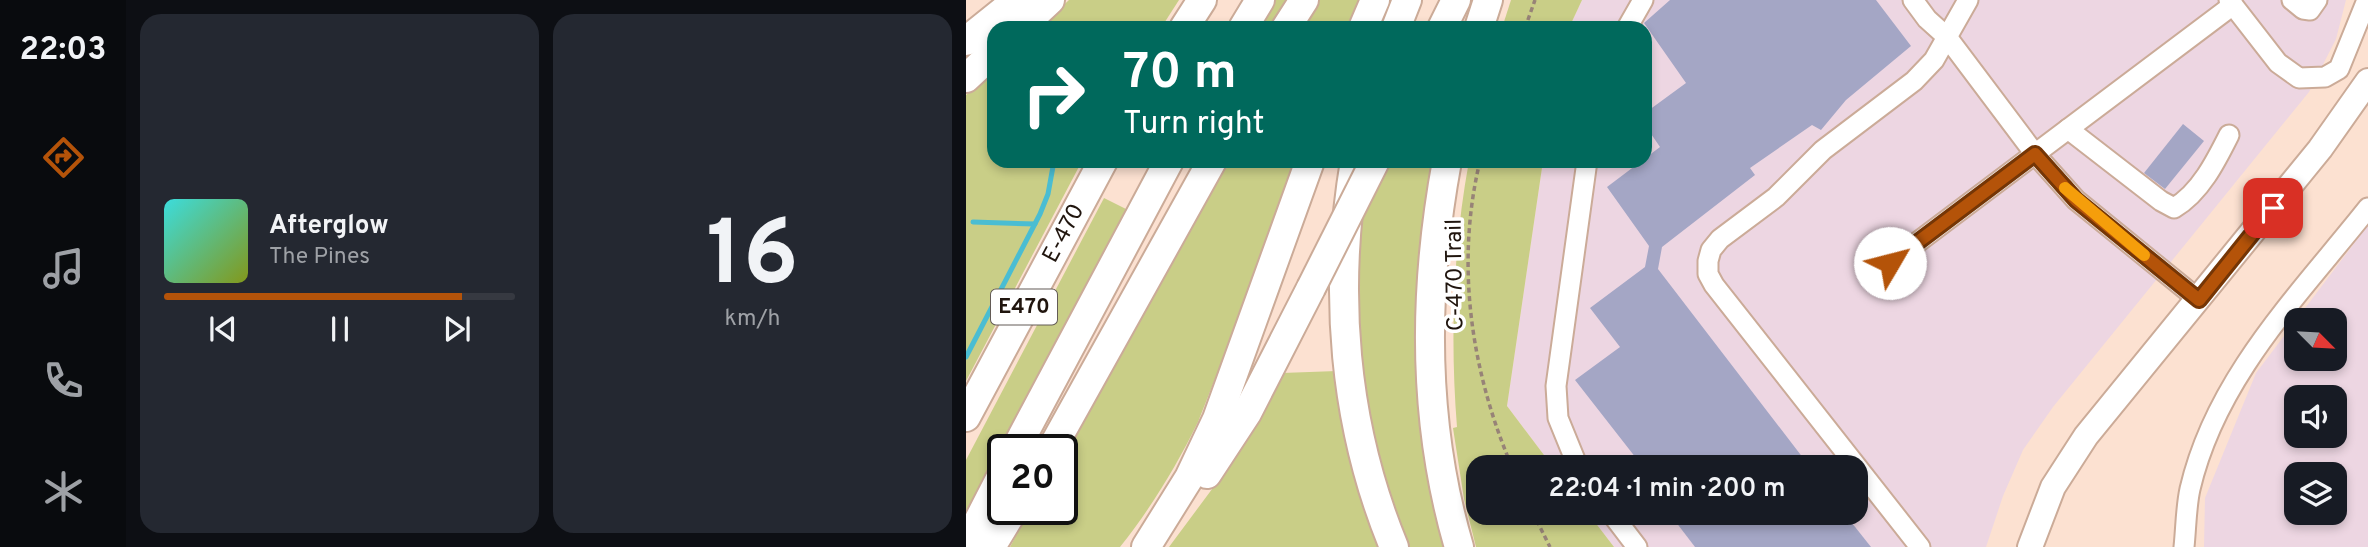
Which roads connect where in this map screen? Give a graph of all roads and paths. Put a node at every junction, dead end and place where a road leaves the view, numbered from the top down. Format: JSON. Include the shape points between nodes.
{"nodes":[{"id":1,"x":1017,"y":0,"type":"edge"},
{"id":2,"x":1050,"y":0,"type":"edge"},
{"id":3,"x":1202,"y":0,"type":"edge"},
{"id":4,"x":1260,"y":0,"type":"edge"},
{"id":5,"x":1304,"y":0,"type":"edge"},
{"id":6,"x":1375,"y":0,"type":"edge"},
{"id":7,"x":1407,"y":0,"type":"edge"},
{"id":8,"x":1456,"y":0,"type":"edge"},
{"id":9,"x":1488,"y":0,"type":"edge"},
{"id":10,"x":1535,"y":0,"type":"edge"},
{"id":11,"x":1643,"y":0,"type":"edge"},
{"id":12,"x":1913,"y":0,"type":"edge"},
{"id":13,"x":1968,"y":0,"type":"edge"},
{"id":14,"x":2292,"y":0,"type":"edge"},
{"id":15,"x":2317,"y":0,"type":"edge"},
{"id":16,"x":2368,"y":0,"type":"edge"},
{"id":17,"x":2231,"y":2,"type":"edge"},
{"id":18,"x":991,"y":21,"type":"edge"},
{"id":19,"x":1028,"y":21,"type":"edge"},
{"id":20,"x":1188,"y":21,"type":"edge"},
{"id":21,"x":1247,"y":21,"type":"edge"},
{"id":22,"x":1290,"y":21,"type":"edge"},
{"id":23,"x":1366,"y":21,"type":"edge"},
{"id":24,"x":1399,"y":21,"type":"edge"},
{"id":25,"x":1446,"y":21,"type":"edge"},
{"id":26,"x":1481,"y":21,"type":"edge"},
{"id":27,"x":1528,"y":21,"type":"edge"},
{"id":28,"x":1631,"y":21,"type":"edge"},
{"id":29,"x":987,"y":24,"type":"edge"},
{"id":30,"x":1947,"y":37,"type":"junction"},
{"id":31,"x":966,"y":41,"type":"edge"},
{"id":32,"x":987,"y":58,"type":"edge"},
{"id":33,"x":966,"y":78,"type":"edge"},
{"id":34,"x":2368,"y":81,"type":"edge"},
{"id":35,"x":2068,"y":129,"type":"junction"},
{"id":36,"x":2229,"y":135,"type":"dead end"},
{"id":37,"x":2035,"y":154,"type":"junction"},
{"id":38,"x":1099,"y":168,"type":"edge"},
{"id":39,"x":1165,"y":168,"type":"edge"},
{"id":40,"x":1208,"y":168,"type":"edge"},
{"id":41,"x":1307,"y":168,"type":"edge"},
{"id":42,"x":1355,"y":168,"type":"edge"},
{"id":43,"x":1371,"y":168,"type":"edge"},
{"id":44,"x":1446,"y":168,"type":"edge"},
{"id":45,"x":1479,"y":168,"type":"edge"},
{"id":46,"x":1586,"y":168,"type":"edge"},
{"id":47,"x":2368,"y":208,"type":"edge"},
{"id":48,"x":1890,"y":263,"type":"dead end"},
{"id":49,"x":2199,"y":300,"type":"junction"},
{"id":50,"x":966,"y":417,"type":"edge"},
{"id":51,"x":1024,"y":434,"type":"edge"},
{"id":52,"x":1060,"y":434,"type":"edge"},
{"id":53,"x":1508,"y":455,"type":"edge"},
{"id":54,"x":1573,"y":455,"type":"edge"},
{"id":55,"x":987,"y":504,"type":"edge"},
{"id":56,"x":1004,"y":525,"type":"edge"},
{"id":57,"x":1539,"y":525,"type":"edge"},
{"id":58,"x":1620,"y":525,"type":"edge"},
{"id":59,"x":966,"y":545,"type":"edge"},
{"id":60,"x":991,"y":547,"type":"edge"},
{"id":61,"x":1146,"y":547,"type":"edge"},
{"id":62,"x":1154,"y":547,"type":"edge"},
{"id":63,"x":1394,"y":547,"type":"edge"},
{"id":64,"x":1459,"y":547,"type":"edge"},
{"id":65,"x":1550,"y":547,"type":"edge"},
{"id":66,"x":1637,"y":547,"type":"edge"},
{"id":67,"x":1920,"y":547,"type":"edge"},
{"id":68,"x":2030,"y":547,"type":"edge"},
{"id":69,"x":2184,"y":547,"type":"edge"}],
"edges":[{"from":1,"to":18,"type":"highway"},
{"from":2,"to":19,"type":"highway"},
{"from":3,"to":20,"type":"highway"},
{"from":4,"to":21,"type":"highway"},
{"from":5,"to":22,"type":"highway"},
{"from":6,"to":23,"type":"highway"},
{"from":7,"to":24,"type":"highway"},
{"from":8,"to":25,"type":"highway"},
{"from":9,"to":26,"type":"highway"},
{"from":10,"to":27,"type":"path"},
{"from":11,"to":28,"type":"street"},
{"from":12,"to":30,"type":"street"},
{"from":13,"to":30,"type":"street"},
{"from":14,"to":15,"type":"street","via":[[2310,10]]},
{"from":16,"to":17,"type":"street","via":[[2339,69],[2325,77],[2299,78],[2278,63]]},
{"from":17,"to":35,"type":"street"},
{"from":29,"to":31,"type":"highway"},
{"from":30,"to":37,"type":"street"},
{"from":30,"to":67,"type":"street","via":[[1914,81],[1823,150],[1776,197],[1720,239],[1708,261],[1714,285]]},
{"from":32,"to":33,"type":"highway"},
{"from":34,"to":49,"type":"main road","via":[[2320,149]]},
{"from":35,"to":36,"type":"street","via":[[2174,208],[2214,165]]},
{"from":35,"to":37,"type":"street"},
{"from":37,"to":48,"type":"street"},
{"from":37,"to":49,"type":"street","via":[[2076,200]]},
{"from":38,"to":50,"type":"highway","name":"E-470","number":"E470"},
{"from":39,"to":51,"type":"highway"},
{"from":40,"to":52,"type":"highway"},
{"from":41,"to":61,"type":"highway","via":[[1217,419],[1189,478]]},
{"from":42,"to":63,"type":"highway","via":[[1343,269],[1346,356],[1367,467]]},
{"from":43,"to":62,"type":"highway","bridge":true,"via":[[1236,430]]},
{"from":44,"to":64,"type":"highway","via":[[1433,270],[1430,370],[1436,449]]},
{"from":45,"to":53,"type":"path","name":"C-470 Trail","via":[[1469,242],[1470,319],[1485,395]]},
{"from":46,"to":54,"type":"street","via":[[1556,386],[1558,418]]},
{"from":47,"to":69,"type":"street","via":[[2262,338],[2221,401],[2190,491]]},
{"from":49,"to":68,"type":"main road","via":[[2086,436],[2053,487]]},
{"from":55,"to":59,"type":"highway"},
{"from":56,"to":60,"type":"highway"},
{"from":57,"to":65,"type":"path"},
{"from":58,"to":66,"type":"street"}]}
